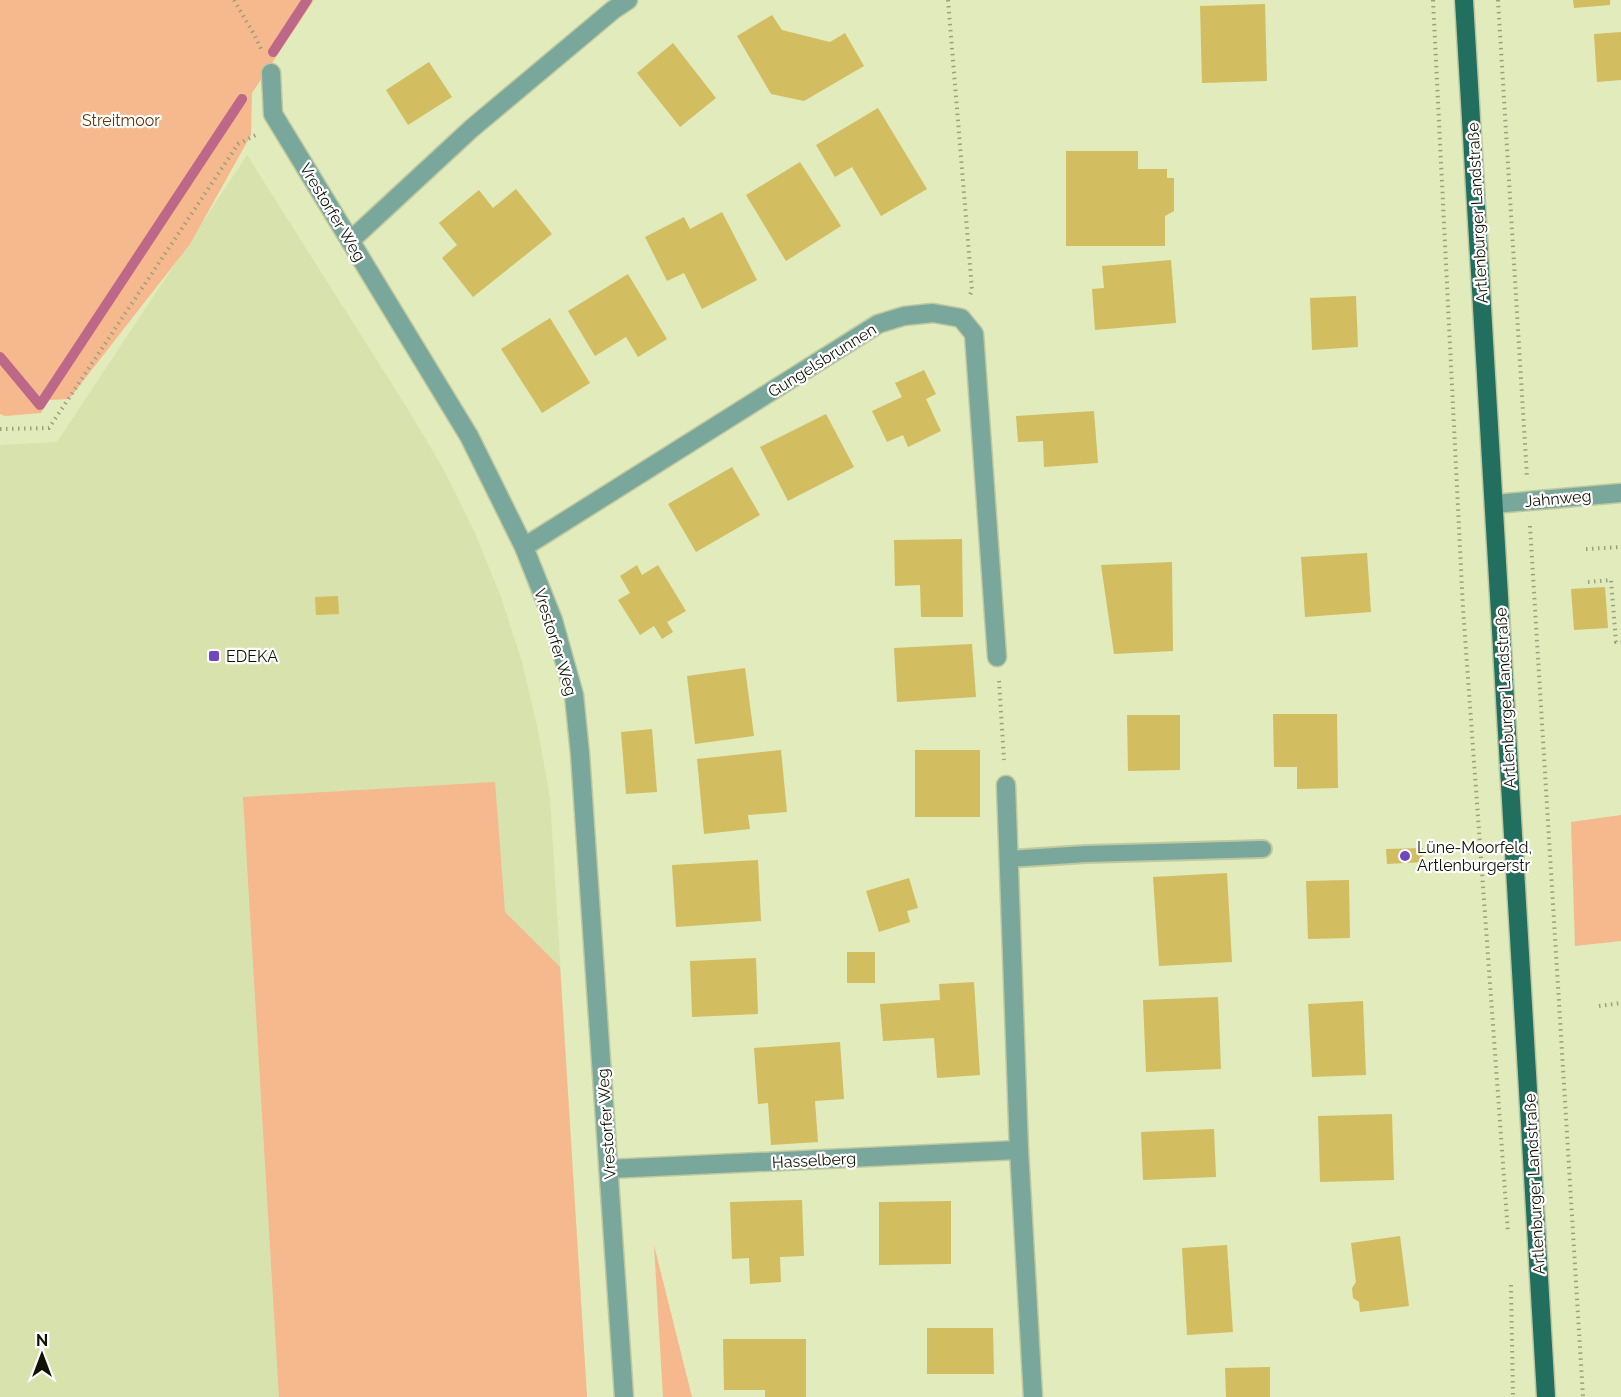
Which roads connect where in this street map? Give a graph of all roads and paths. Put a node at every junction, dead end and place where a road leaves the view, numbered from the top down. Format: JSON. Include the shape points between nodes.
{"nodes":[{"id":1,"x":234,"y":0,"type":"edge"},
{"id":2,"x":628,"y":0,"type":"edge"},
{"id":3,"x":948,"y":0,"type":"edge"},
{"id":4,"x":1433,"y":0,"type":"edge"},
{"id":5,"x":1464,"y":0,"type":"edge"},
{"id":6,"x":1498,"y":0,"type":"edge"},
{"id":7,"x":271,"y":73,"type":"joint"},
{"id":8,"x":279,"y":124,"type":"junction"},
{"id":9,"x":350,"y":241,"type":"junction"},
{"id":10,"x":961,"y":318,"type":"junction"},
{"id":11,"x":0,"y":429,"type":"edge"},
{"id":12,"x":1621,"y":493,"type":"edge"},
{"id":13,"x":1528,"y":501,"type":"junction"},
{"id":14,"x":1494,"y":504,"type":"junction"},
{"id":15,"x":524,"y":547,"type":"junction"},
{"id":16,"x":1621,"y":547,"type":"edge"},
{"id":17,"x":1586,"y":549,"type":"dead end"},
{"id":18,"x":1588,"y":582,"type":"dead end"},
{"id":19,"x":1621,"y":642,"type":"edge"},
{"id":20,"x":997,"y":657,"type":"joint"},
{"id":21,"x":1006,"y":784,"type":"joint"},
{"id":22,"x":1263,"y":849,"type":"dead end"},
{"id":23,"x":1009,"y":859,"type":"junction"},
{"id":24,"x":1621,"y":1003,"type":"edge"},
{"id":25,"x":1599,"y":1006,"type":"dead end"},
{"id":26,"x":1019,"y":1150,"type":"junction"},
{"id":27,"x":609,"y":1169,"type":"junction"},
{"id":28,"x":1508,"y":1236,"type":"dead end"},
{"id":29,"x":1511,"y":1283,"type":"dead end"},
{"id":30,"x":624,"y":1397,"type":"edge"},
{"id":31,"x":1033,"y":1397,"type":"edge"},
{"id":32,"x":1513,"y":1397,"type":"edge"},
{"id":33,"x":1546,"y":1397,"type":"edge"},
{"id":34,"x":1583,"y":1397,"type":"edge"}],
"edges":[{"from":1,"to":7,"type":"path"},
{"from":2,"to":9,"type":"street","via":[[471,129]]},
{"from":3,"to":10,"type":"path","via":[[972,291]]},
{"from":4,"to":28,"type":"path","via":[[1463,609]]},
{"from":5,"to":14,"type":"main road","name":"Artlenburger Landstraße"},
{"from":6,"to":13,"type":"path"},
{"from":7,"to":8,"type":"street","name":"Vrestorfer Weg","via":[[273,114]]},
{"from":8,"to":9,"type":"street","name":"Vrestorfer Weg"},
{"from":8,"to":11,"type":"path","via":[[238,144],[49,428]]},
{"from":9,"to":15,"type":"street","name":"Vrestorfer Weg","via":[[469,436]]},
{"from":10,"to":15,"type":"street","name":"Gungelsbrunnen","via":[[933,313],[878,324]]},
{"from":10,"to":20,"type":"street","via":[[974,334]]},
{"from":12,"to":13,"type":"street","name":"Jahnweg"},
{"from":13,"to":14,"type":"street","name":"Jahnweg"},
{"from":13,"to":34,"type":"path"},
{"from":14,"to":33,"type":"main road","name":"Artlenburger Landstraße"},
{"from":15,"to":27,"type":"street","name":"Vrestorfer Weg","via":[[553,620],[574,695]]},
{"from":16,"to":17,"type":"path"},
{"from":18,"to":19,"type":"path","via":[[1611,580],[1616,642]]},
{"from":20,"to":21,"type":"path"},
{"from":21,"to":23,"type":"street"},
{"from":22,"to":23,"type":"lane"},
{"from":23,"to":26,"type":"street"},
{"from":24,"to":25,"type":"path"},
{"from":26,"to":27,"type":"street","name":"Hasselberg"},
{"from":26,"to":31,"type":"street"},
{"from":27,"to":30,"type":"street","name":"Vrestorfer Weg"},
{"from":29,"to":32,"type":"path"}]}
